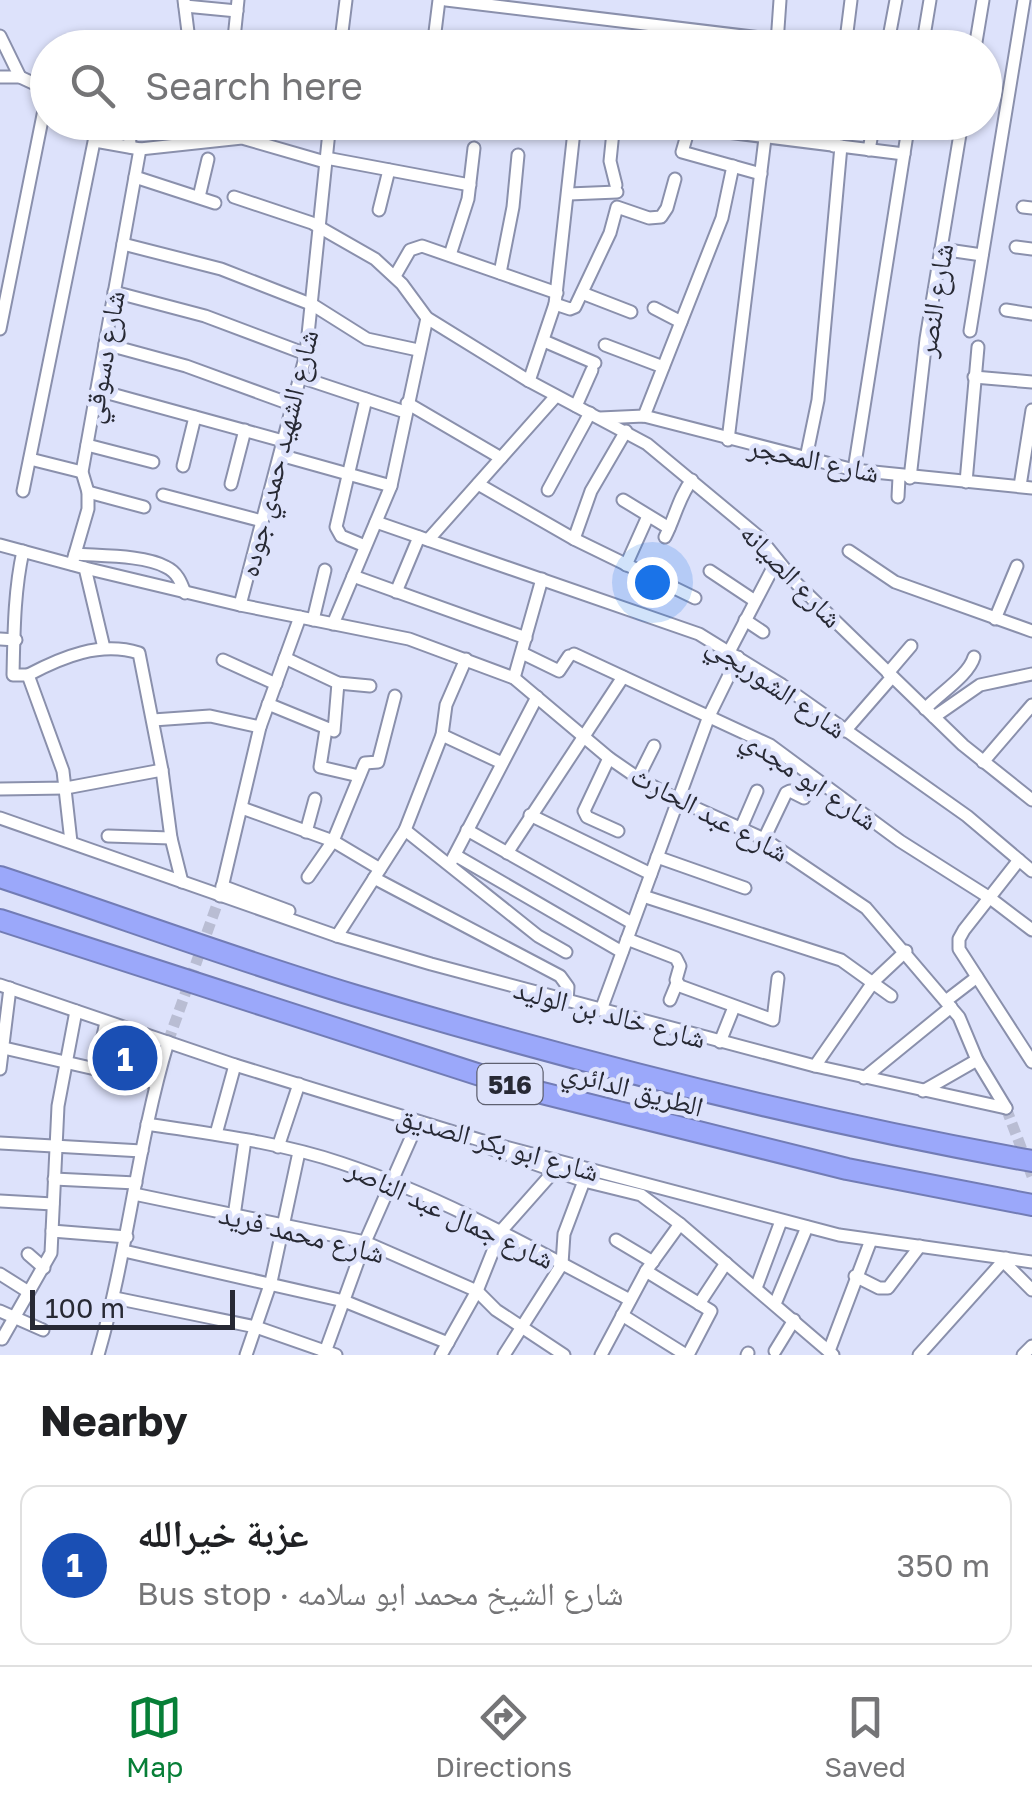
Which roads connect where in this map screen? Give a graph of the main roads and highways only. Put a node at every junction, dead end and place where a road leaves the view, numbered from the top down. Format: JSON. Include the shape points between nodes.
{"nodes":[{"id":1,"x":0,"y":877,"type":"edge"},
{"id":2,"x":0,"y":920,"type":"edge"},
{"id":3,"x":1032,"y":1161,"type":"edge"},
{"id":4,"x":1032,"y":1205,"type":"edge"}],
"edges":[{"from":1,"to":3,"type":"highway","name":"الطريق الدائري","number":"516","via":[[351,994],[526,1044],[858,1128]]},
{"from":2,"to":4,"type":"highway","name":"الطريق الدائري","number":"516","via":[[514,1086],[829,1164]]}]}
